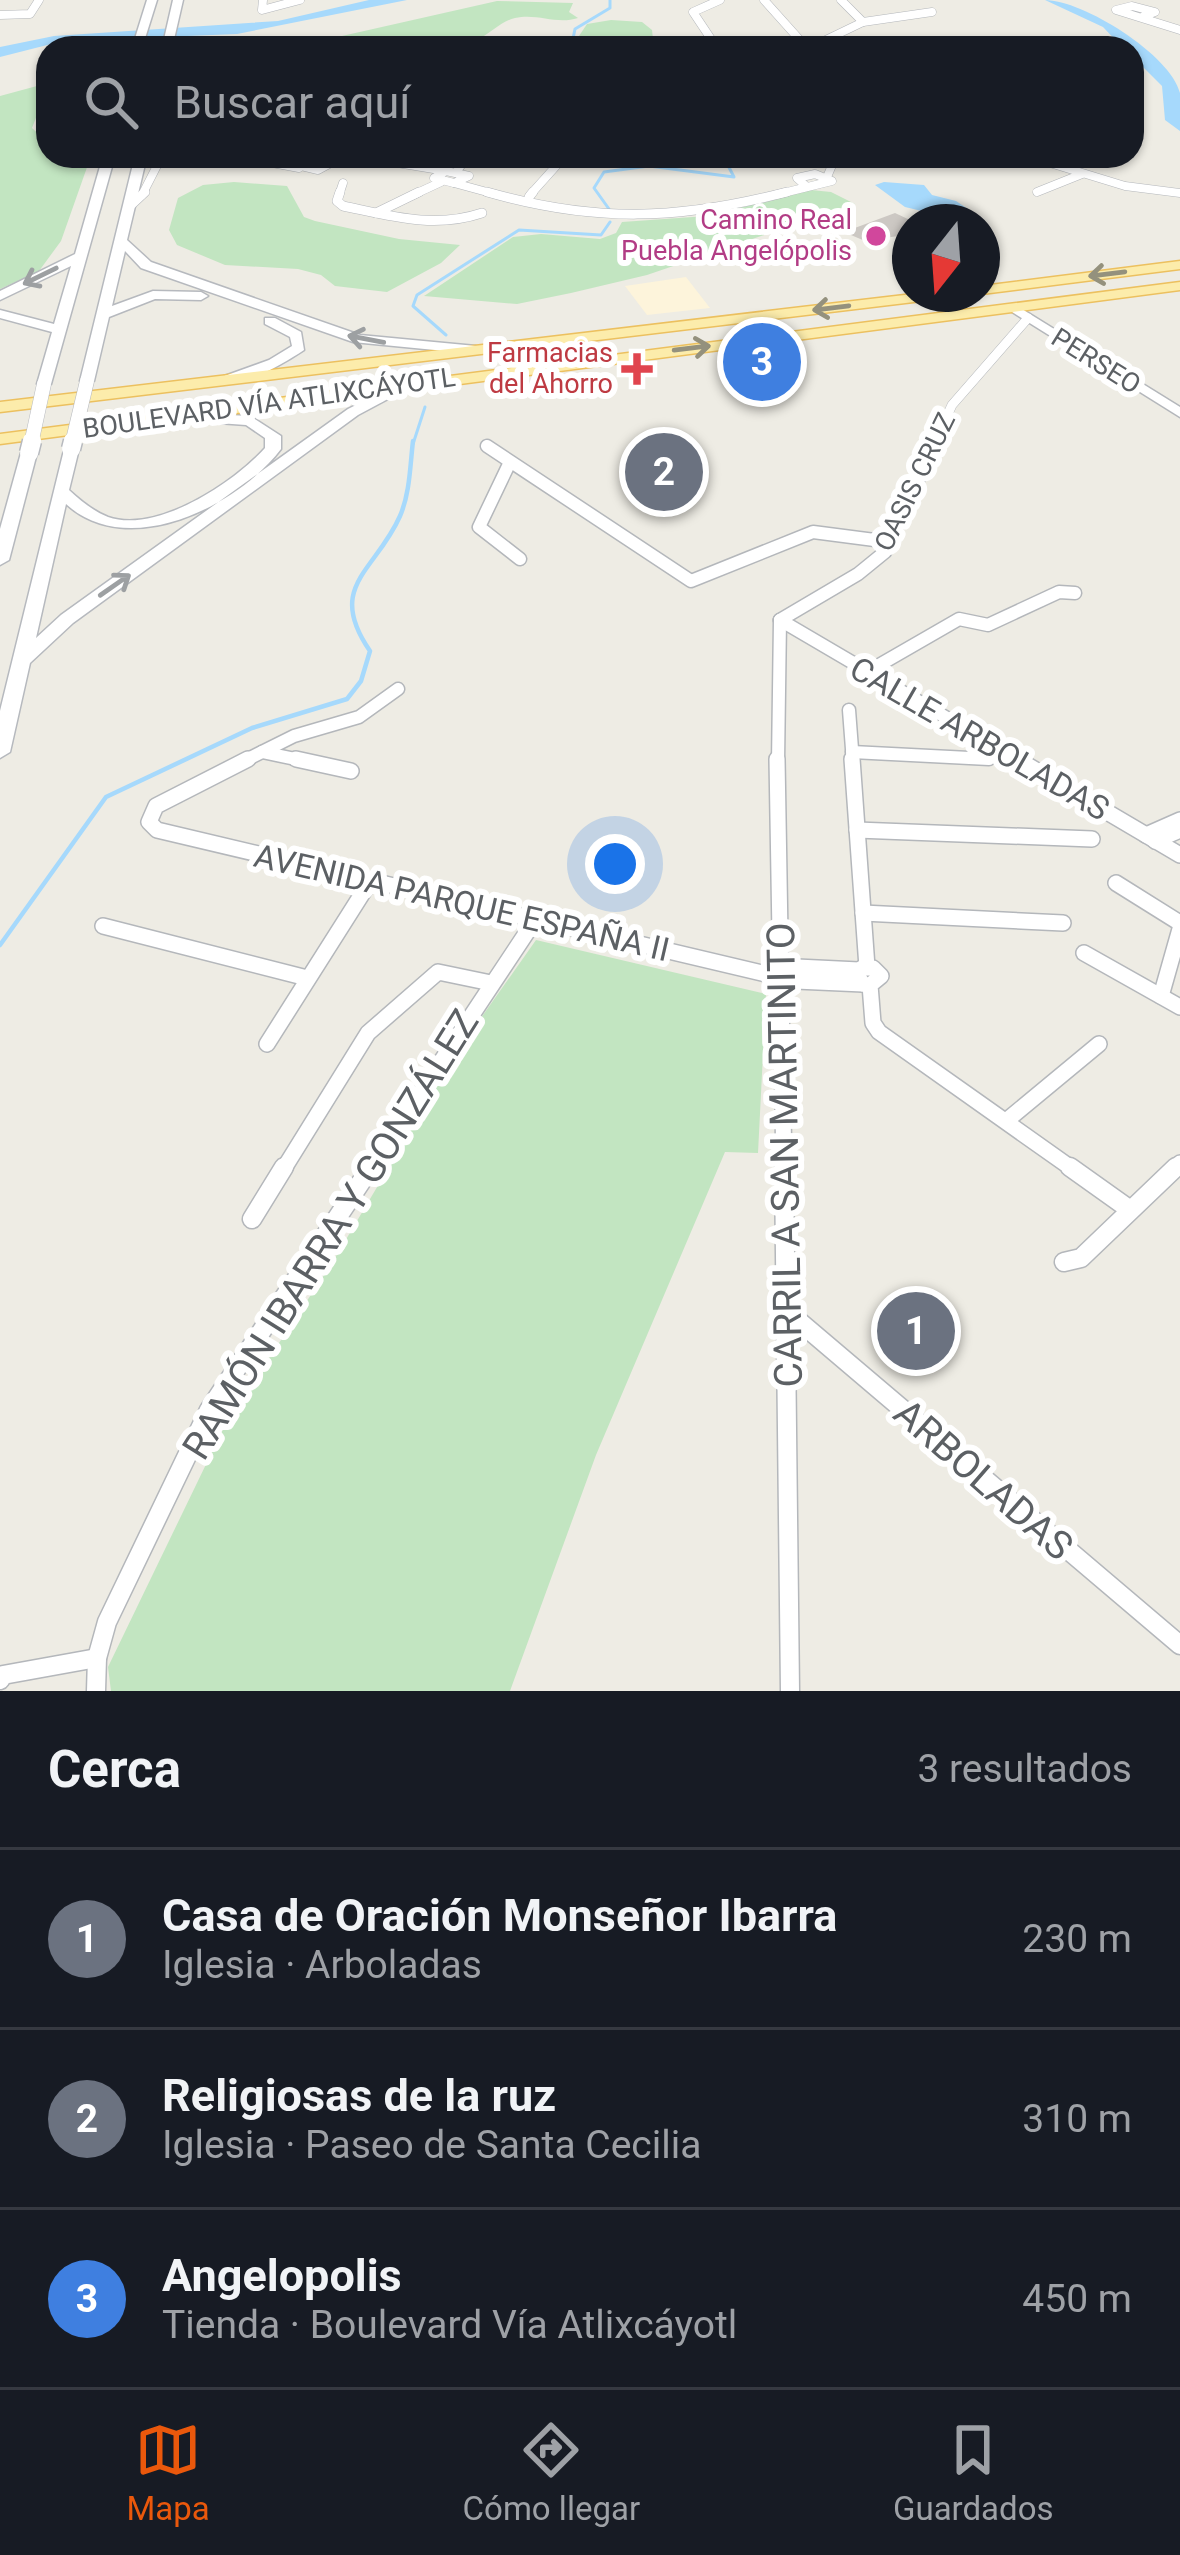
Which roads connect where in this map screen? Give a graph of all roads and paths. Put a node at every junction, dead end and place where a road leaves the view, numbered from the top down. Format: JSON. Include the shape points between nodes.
{"nodes":[{"id":1,"x":39,"y":0,"type":"edge"},
{"id":2,"x":152,"y":0,"type":"edge"},
{"id":3,"x":178,"y":0,"type":"edge"},
{"id":4,"x":300,"y":0,"type":"edge"},
{"id":5,"x":720,"y":0,"type":"edge"},
{"id":6,"x":764,"y":0,"type":"edge"},
{"id":7,"x":841,"y":0,"type":"edge"},
{"id":8,"x":918,"y":0,"type":"edge"},
{"id":9,"x":262,"y":5,"type":"edge"},
{"id":10,"x":1154,"y":14,"type":"junction"},
{"id":11,"x":0,"y":15,"type":"edge"},
{"id":12,"x":1142,"y":17,"type":"junction"},
{"id":13,"x":863,"y":22,"type":"junction"},
{"id":14,"x":1180,"y":27,"type":"edge"},
{"id":15,"x":140,"y":36,"type":"edge"},
{"id":16,"x":170,"y":36,"type":"edge"},
{"id":17,"x":709,"y":36,"type":"edge"},
{"id":18,"x":797,"y":36,"type":"edge"},
{"id":19,"x":833,"y":36,"type":"edge"},
{"id":20,"x":106,"y":168,"type":"edge"},
{"id":21,"x":139,"y":168,"type":"edge"},
{"id":22,"x":157,"y":168,"type":"edge"},
{"id":23,"x":369,"y":168,"type":"edge"},
{"id":24,"x":431,"y":168,"type":"edge"},
{"id":25,"x":454,"y":168,"type":"edge"},
{"id":26,"x":554,"y":168,"type":"edge"},
{"id":27,"x":807,"y":168,"type":"edge"},
{"id":28,"x":831,"y":168,"type":"edge"},
{"id":29,"x":1069,"y":168,"type":"edge"},
{"id":30,"x":1089,"y":168,"type":"edge"},
{"id":31,"x":451,"y":171,"type":"junction"},
{"id":32,"x":1082,"y":174,"type":"junction"},
{"id":33,"x":438,"y":178,"type":"junction"},
{"id":34,"x":468,"y":179,"type":"junction"},
{"id":35,"x":802,"y":181,"type":"junction"},
{"id":36,"x":343,"y":183,"type":"dead end"},
{"id":37,"x":454,"y":183,"type":"junction"},
{"id":38,"x":1180,"y":190,"type":"edge"},
{"id":39,"x":1037,"y":192,"type":"dead end"},
{"id":40,"x":529,"y":197,"type":"junction"},
{"id":41,"x":130,"y":206,"type":"junction"},
{"id":42,"x":376,"y":212,"type":"junction"},
{"id":43,"x":482,"y":213,"type":"dead end"},
{"id":44,"x":122,"y":242,"type":"junction"},
{"id":45,"x":79,"y":257,"type":"junction"},
{"id":46,"x":1180,"y":265,"type":"edge"},
{"id":47,"x":1180,"y":286,"type":"edge"},
{"id":48,"x":1000,"y":288,"type":"edge"},
{"id":49,"x":0,"y":296,"type":"edge"},
{"id":50,"x":892,"y":301,"type":"edge"},
{"id":51,"x":1013,"y":308,"type":"junction"},
{"id":52,"x":0,"y":314,"type":"edge"},
{"id":53,"x":104,"y":314,"type":"junction"},
{"id":54,"x":1028,"y":318,"type":"junction"},
{"id":55,"x":58,"y":329,"type":"junction"},
{"id":56,"x":482,"y":350,"type":"junction"},
{"id":57,"x":224,"y":381,"type":"junction"},
{"id":58,"x":409,"y":384,"type":"junction"},
{"id":59,"x":0,"y":407,"type":"edge"},
{"id":60,"x":1180,"y":413,"type":"edge"},
{"id":61,"x":166,"y":418,"type":"junction"},
{"id":62,"x":0,"y":439,"type":"edge"},
{"id":63,"x":487,"y":446,"type":"dead end"},
{"id":64,"x":510,"y":462,"type":"junction"},
{"id":65,"x":62,"y":493,"type":"junction"},
{"id":66,"x":4,"y":531,"type":"edge"},
{"id":67,"x":890,"y":542,"type":"junction"},
{"id":68,"x":520,"y":559,"type":"dead end"},
{"id":69,"x":0,"y":560,"type":"edge"},
{"id":70,"x":1075,"y":593,"type":"dead end"},
{"id":71,"x":780,"y":620,"type":"junction"},
{"id":72,"x":24,"y":659,"type":"junction"},
{"id":73,"x":867,"y":672,"type":"junction"},
{"id":74,"x":398,"y":689,"type":"dead end"},
{"id":75,"x":849,"y":710,"type":"dead end"},
{"id":76,"x":0,"y":752,"type":"edge"},
{"id":77,"x":261,"y":752,"type":"junction"},
{"id":78,"x":852,"y":752,"type":"junction"},
{"id":79,"x":989,"y":759,"type":"dead end"},
{"id":80,"x":351,"y":771,"type":"dead end"},
{"id":81,"x":1180,"y":820,"type":"edge"},
{"id":82,"x":857,"y":830,"type":"junction"},
{"id":83,"x":1180,"y":830,"type":"edge"},
{"id":84,"x":1150,"y":838,"type":"junction"},
{"id":85,"x":1092,"y":839,"type":"dead end"},
{"id":86,"x":1180,"y":855,"type":"edge"},
{"id":87,"x":369,"y":883,"type":"junction"},
{"id":88,"x":1116,"y":883,"type":"dead end"},
{"id":89,"x":863,"y":913,"type":"junction"},
{"id":90,"x":535,"y":920,"type":"junction"},
{"id":91,"x":1063,"y":923,"type":"dead end"},
{"id":92,"x":103,"y":926,"type":"dead end"},
{"id":93,"x":1180,"y":926,"type":"edge"},
{"id":94,"x":1084,"y":952,"type":"dead end"},
{"id":95,"x":778,"y":974,"type":"junction"},
{"id":96,"x":865,"y":976,"type":"junction"},
{"id":97,"x":308,"y":978,"type":"junction"},
{"id":98,"x":490,"y":982,"type":"junction"},
{"id":99,"x":1161,"y":996,"type":"junction"},
{"id":100,"x":1180,"y":1007,"type":"edge"},
{"id":101,"x":267,"y":1044,"type":"dead end"},
{"id":102,"x":1099,"y":1044,"type":"dead end"},
{"id":103,"x":1006,"y":1121,"type":"junction"},
{"id":104,"x":1180,"y":1163,"type":"edge"},
{"id":105,"x":1129,"y":1209,"type":"junction"},
{"id":106,"x":252,"y":1220,"type":"dead end"},
{"id":107,"x":1064,"y":1262,"type":"dead end"},
{"id":108,"x":788,"y":1312,"type":"junction"},
{"id":109,"x":1180,"y":1645,"type":"edge"},
{"id":110,"x":97,"y":1658,"type":"junction"},
{"id":111,"x":0,"y":1680,"type":"edge"},
{"id":112,"x":96,"y":1691,"type":"edge"},
{"id":113,"x":790,"y":1691,"type":"edge"}],
"edges":[{"from":1,"to":11,"type":"street","via":[[30,14]]},
{"from":2,"to":15,"type":"main road"},
{"from":3,"to":16,"type":"main road"},
{"from":4,"to":9,"type":"street"},
{"from":5,"to":17,"type":"street","via":[[693,12]]},
{"from":6,"to":18,"type":"street"},
{"from":7,"to":13,"type":"street"},
{"from":8,"to":13,"type":"street","via":[[932,12]]},
{"from":10,"to":12,"type":"street"},
{"from":10,"to":12,"type":"street","via":[[1116,10]]},
{"from":10,"to":14,"type":"street"},
{"from":12,"to":14,"type":"street"},
{"from":13,"to":19,"type":"street"},
{"from":20,"to":45,"type":"main road"},
{"from":21,"to":41,"type":"main road"},
{"from":22,"to":41,"type":"street"},
{"from":23,"to":33,"type":"street"},
{"from":24,"to":31,"type":"street"},
{"from":25,"to":31,"type":"street"},
{"from":26,"to":40,"type":"street"},
{"from":27,"to":35,"type":"street"},
{"from":28,"to":35,"type":"street"},
{"from":29,"to":32,"type":"street"},
{"from":30,"to":38,"type":"street"},
{"from":31,"to":33,"type":"street"},
{"from":31,"to":34,"type":"street"},
{"from":32,"to":38,"type":"street"},
{"from":32,"to":39,"type":"street"},
{"from":33,"to":37,"type":"street"},
{"from":33,"to":42,"type":"street"},
{"from":34,"to":37,"type":"street"},
{"from":34,"to":40,"type":"street"},
{"from":35,"to":37,"type":"street","via":[[714,212],[638,218],[546,209]]},
{"from":35,"to":40,"type":"street","via":[[658,211]]},
{"from":36,"to":42,"type":"street","via":[[340,204]]},
{"from":41,"to":44,"type":"main road"},
{"from":42,"to":43,"type":"street","via":[[446,225]]},
{"from":44,"to":53,"type":"main road"},
{"from":56,"to":44,"type":"main road","one_way":true,"via":[[337,333],[160,271]]},
{"from":45,"to":49,"type":"main road","one_way":true},
{"from":45,"to":55,"type":"main road"},
{"from":46,"to":48,"type":"main road","one_way":true},
{"from":47,"to":51,"type":"main road","name":"BOULEVARD VÍA ATLIXCÁYOTL"},
{"from":50,"to":56,"type":"main road","name":"BOULEVARD VÍA ATLIXCÁYOTL","one_way":true},
{"from":51,"to":54,"type":"street","name":"PERSEO"},
{"from":58,"to":51,"type":"main road","name":"BOULEVARD VÍA ATLIXCÁYOTL","one_way":true},
{"from":52,"to":55,"type":"main road"},
{"from":53,"to":57,"type":"main road","via":[[182,292],[299,339],[286,357]]},
{"from":53,"to":65,"type":"main road","bridge":true},
{"from":54,"to":60,"type":"street","name":"PERSEO"},
{"from":54,"to":67,"type":"street","name":"OASIS CRUZ","via":[[952,405]]},
{"from":55,"to":66,"type":"main road","bridge":true},
{"from":56,"to":57,"type":"main road","name":"BOULEVARD VÍA ATLIXCÁYOTL"},
{"from":57,"to":59,"type":"main road","name":"BOULEVARD VÍA ATLIXCÁYOTL"},
{"from":58,"to":61,"type":"main road","name":"BOULEVARD VÍA ATLIXCÁYOTL"},
{"from":72,"to":58,"type":"main road","one_way":true,"via":[[67,619],[353,412]]},
{"from":61,"to":62,"type":"main road","name":"BOULEVARD VÍA ATLIXCÁYOTL"},
{"from":61,"to":65,"type":"main road","via":[[250,421],[273,436],[274,448],[197,508],[159,523],[96,519]]},
{"from":63,"to":64,"type":"street"},
{"from":64,"to":67,"type":"street","via":[[691,580],[813,532]]},
{"from":64,"to":68,"type":"street","via":[[479,527]]},
{"from":65,"to":72,"type":"main road"},
{"from":66,"to":69,"type":"main road"},
{"from":67,"to":71,"type":"street","name":"OASIS CRUZ","via":[[875,563]]},
{"from":70,"to":73,"type":"street","via":[[1059,592],[988,625],[959,619]]},
{"from":71,"to":73,"type":"street","name":"CALLE ARBOLADAS"},
{"from":71,"to":95,"type":"street","name":"CARRIL A SAN MARTINITO"},
{"from":72,"to":76,"type":"main road"},
{"from":73,"to":84,"type":"street","name":"CALLE ARBOLADAS"},
{"from":74,"to":77,"type":"street","via":[[359,717]]},
{"from":75,"to":78,"type":"street"},
{"from":77,"to":80,"type":"street"},
{"from":77,"to":87,"type":"street","name":"AVENIDA PARQUE ESPAÑA II","via":[[156,806],[149,822]]},
{"from":78,"to":79,"type":"street"},
{"from":78,"to":82,"type":"street"},
{"from":81,"to":84,"type":"street"},
{"from":82,"to":85,"type":"street"},
{"from":82,"to":89,"type":"street"},
{"from":83,"to":84,"type":"street"},
{"from":84,"to":86,"type":"street","name":"CALLE ARBOLADAS"},
{"from":87,"to":90,"type":"street","name":"AVENIDA PARQUE ESPAÑA II"},
{"from":87,"to":97,"type":"street"},
{"from":88,"to":93,"type":"street"},
{"from":89,"to":91,"type":"street"},
{"from":89,"to":96,"type":"street"},
{"from":90,"to":95,"type":"street","name":"AVENIDA PARQUE ESPAÑA II"},
{"from":90,"to":98,"type":"street","name":"RAMÓN IBARRA Y GONZÁLEZ"},
{"from":92,"to":97,"type":"street"},
{"from":93,"to":99,"type":"street"},
{"from":94,"to":99,"type":"street"},
{"from":95,"to":96,"type":"street","name":"AVENIDA PARQUE ESPAÑA II","via":[[796,981]]},
{"from":95,"to":108,"type":"street","name":"CARRIL A SAN MARTINITO"},
{"from":96,"to":103,"type":"street","via":[[879,1032]]},
{"from":97,"to":101,"type":"street"},
{"from":98,"to":106,"type":"street","via":[[438,972],[374,1026]]},
{"from":98,"to":110,"type":"street","name":"RAMÓN IBARRA Y GONZÁLEZ","via":[[209,1410],[106,1622]]},
{"from":99,"to":100,"type":"street"},
{"from":102,"to":103,"type":"street"},
{"from":103,"to":105,"type":"street"},
{"from":104,"to":105,"type":"street"},
{"from":105,"to":107,"type":"street","via":[[1081,1258]]},
{"from":108,"to":109,"type":"street","name":"ARBOLADAS"},
{"from":108,"to":113,"type":"street","name":"CARRIL A SAN MARTINITO"},
{"from":110,"to":111,"type":"street"},
{"from":110,"to":112,"type":"street","name":"RAMÓN IBARRA Y GONZÁLEZ"}]}
